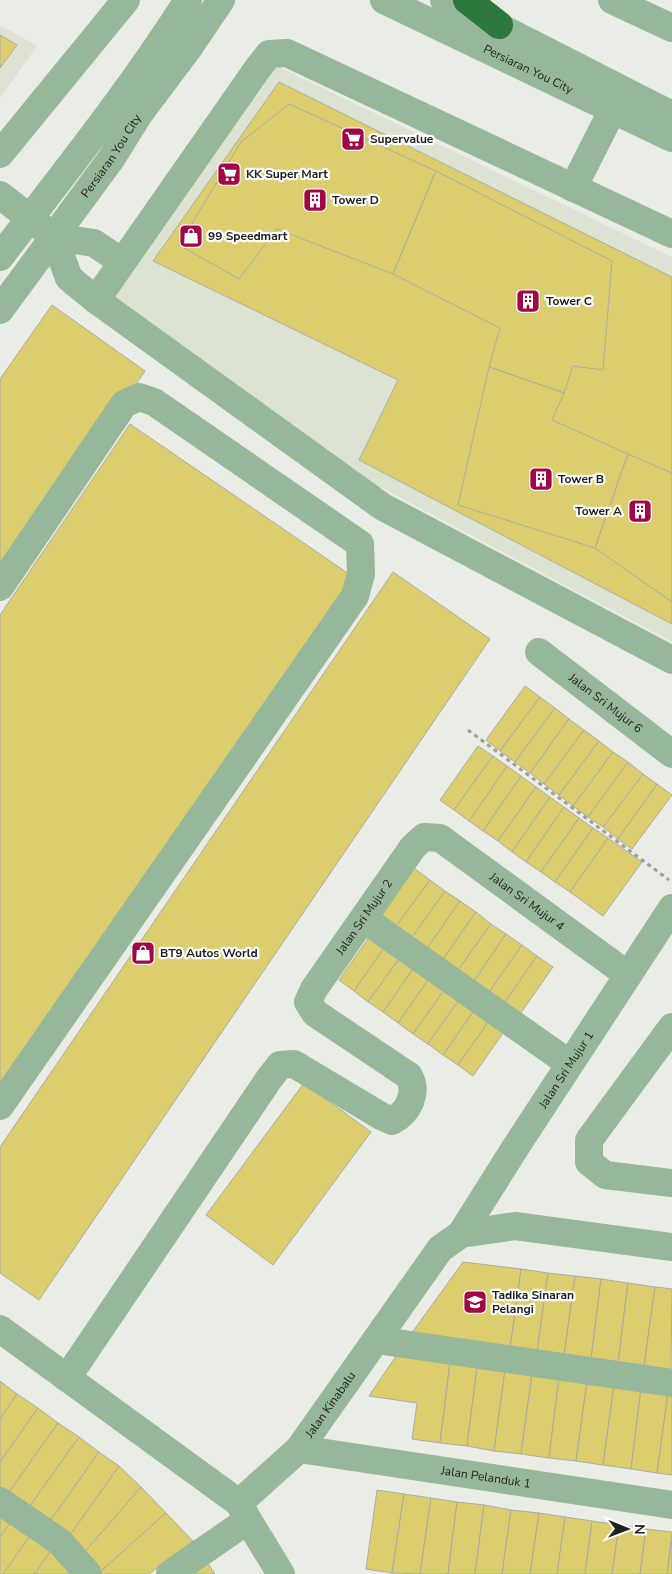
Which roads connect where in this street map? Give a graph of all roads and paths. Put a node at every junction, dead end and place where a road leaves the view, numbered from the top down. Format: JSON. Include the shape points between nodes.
{"nodes":[{"id":1,"x":126,"y":0,"type":"edge"},
{"id":2,"x":188,"y":0,"type":"edge"},
{"id":3,"x":221,"y":0,"type":"edge"},
{"id":4,"x":384,"y":0,"type":"edge"},
{"id":5,"x":444,"y":0,"type":"edge"},
{"id":6,"x":467,"y":0,"type":"edge"},
{"id":7,"x":612,"y":0,"type":"edge"},
{"id":8,"x":498,"y":25,"type":"junction"},
{"id":9,"x":672,"y":28,"type":"edge"},
{"id":10,"x":613,"y":109,"type":"junction"},
{"id":11,"x":672,"y":115,"type":"edge"},
{"id":12,"x":672,"y":138,"type":"edge"},
{"id":13,"x":0,"y":154,"type":"edge"},
{"id":14,"x":573,"y":188,"type":"junction"},
{"id":15,"x":0,"y":195,"type":"edge"},
{"id":16,"x":30,"y":218,"type":"junction"},
{"id":17,"x":672,"y":234,"type":"edge"},
{"id":18,"x":54,"y":237,"type":"junction"},
{"id":19,"x":0,"y":258,"type":"edge"},
{"id":20,"x":122,"y":262,"type":"junction"},
{"id":21,"x":96,"y":300,"type":"junction"},
{"id":22,"x":0,"y":310,"type":"edge"},
{"id":23,"x":0,"y":587,"type":"edge"},
{"id":24,"x":539,"y":652,"type":"dead end"},
{"id":25,"x":672,"y":660,"type":"edge"},
{"id":26,"x":468,"y":730,"type":"dead end"},
{"id":27,"x":672,"y":754,"type":"edge"},
{"id":28,"x":424,"y":837,"type":"joint"},
{"id":29,"x":672,"y":882,"type":"edge"},
{"id":30,"x":672,"y":908,"type":"edge"},
{"id":31,"x":364,"y":919,"type":"junction"},
{"id":32,"x":628,"y":975,"type":"junction"},
{"id":33,"x":669,"y":1036,"type":"edge"},
{"id":34,"x":570,"y":1064,"type":"junction"},
{"id":35,"x":0,"y":1106,"type":"edge"},
{"id":36,"x":672,"y":1183,"type":"edge"},
{"id":37,"x":461,"y":1234,"type":"junction"},
{"id":38,"x":672,"y":1247,"type":"edge"},
{"id":39,"x":0,"y":1329,"type":"edge"},
{"id":40,"x":376,"y":1340,"type":"junction"},
{"id":41,"x":67,"y":1378,"type":"junction"},
{"id":42,"x":672,"y":1383,"type":"edge"},
{"id":43,"x":299,"y":1448,"type":"junction"},
{"id":44,"x":0,"y":1501,"type":"edge"},
{"id":45,"x":672,"y":1505,"type":"edge"},
{"id":46,"x":244,"y":1511,"type":"junction"},
{"id":47,"x":88,"y":1574,"type":"edge"},
{"id":48,"x":170,"y":1574,"type":"edge"},
{"id":49,"x":281,"y":1574,"type":"edge"}],
"edges":[{"from":1,"to":13,"type":"street"},
{"from":2,"to":16,"type":"street","name":"Persiaran You City"},
{"from":3,"to":18,"type":"street","name":"Persiaran You City"},
{"from":4,"to":10,"type":"street","name":"Persiaran You City"},
{"from":5,"to":8,"type":"street","name":"Persiaran You City"},
{"from":6,"to":8,"type":"highway"},
{"from":7,"to":9,"type":"street"},
{"from":8,"to":11,"type":"street","name":"Persiaran You City"},
{"from":10,"to":12,"type":"street","name":"Persiaran You City"},
{"from":10,"to":14,"type":"street"},
{"from":14,"to":17,"type":"street"},
{"from":14,"to":20,"type":"street","via":[[287,53],[269,54]]},
{"from":15,"to":16,"type":"street"},
{"from":16,"to":18,"type":"street"},
{"from":16,"to":19,"type":"street","name":"Persiaran You City"},
{"from":18,"to":20,"type":"street","via":[[94,243]]},
{"from":18,"to":21,"type":"street","via":[[69,278]]},
{"from":18,"to":22,"type":"street","name":"Persiaran You City"},
{"from":20,"to":21,"type":"street"},
{"from":21,"to":25,"type":"street","via":[[383,507]]},
{"from":23,"to":35,"type":"street","via":[[124,404],[138,397],[154,402],[360,544],[361,574],[355,596]]},
{"from":24,"to":27,"type":"street","name":"Jalan Sri Mujur 6"},
{"from":26,"to":29,"type":"path"},
{"from":28,"to":31,"type":"street","name":"Jalan Sri Mujur 2","via":[[413,847]]},
{"from":28,"to":32,"type":"street","name":"Jalan Sri Mujur 4","via":[[440,838]]},
{"from":30,"to":32,"type":"street","name":"Jalan Sri Mujur 1"},
{"from":31,"to":34,"type":"street"},
{"from":31,"to":41,"type":"street","name":"Jalan Sri Mujur 2","via":[[308,1002],[315,1013],[409,1076],[414,1084],[413,1097],[401,1117],[392,1121],[294,1064],[280,1065]]},
{"from":32,"to":34,"type":"street","name":"Jalan Sri Mujur 1"},
{"from":33,"to":36,"type":"street","via":[[589,1140],[589,1162],[605,1175]]},
{"from":34,"to":37,"type":"street","name":"Jalan Sri Mujur 1"},
{"from":37,"to":38,"type":"street","name":"Jalan Kinabalu","via":[[515,1226]]},
{"from":37,"to":40,"type":"street","name":"Jalan Kinabalu","via":[[440,1249]]},
{"from":39,"to":41,"type":"street"},
{"from":40,"to":42,"type":"street"},
{"from":40,"to":43,"type":"street","name":"Jalan Kinabalu"},
{"from":41,"to":46,"type":"street","via":[[206,1478]]},
{"from":43,"to":45,"type":"street","name":"Jalan Pelanduk 1"},
{"from":43,"to":46,"type":"street","name":"Jalan Kinabalu"},
{"from":44,"to":47,"type":"street","via":[[60,1542]]},
{"from":46,"to":48,"type":"street","name":"Jalan Kinabalu"},
{"from":46,"to":49,"type":"street"}]}
